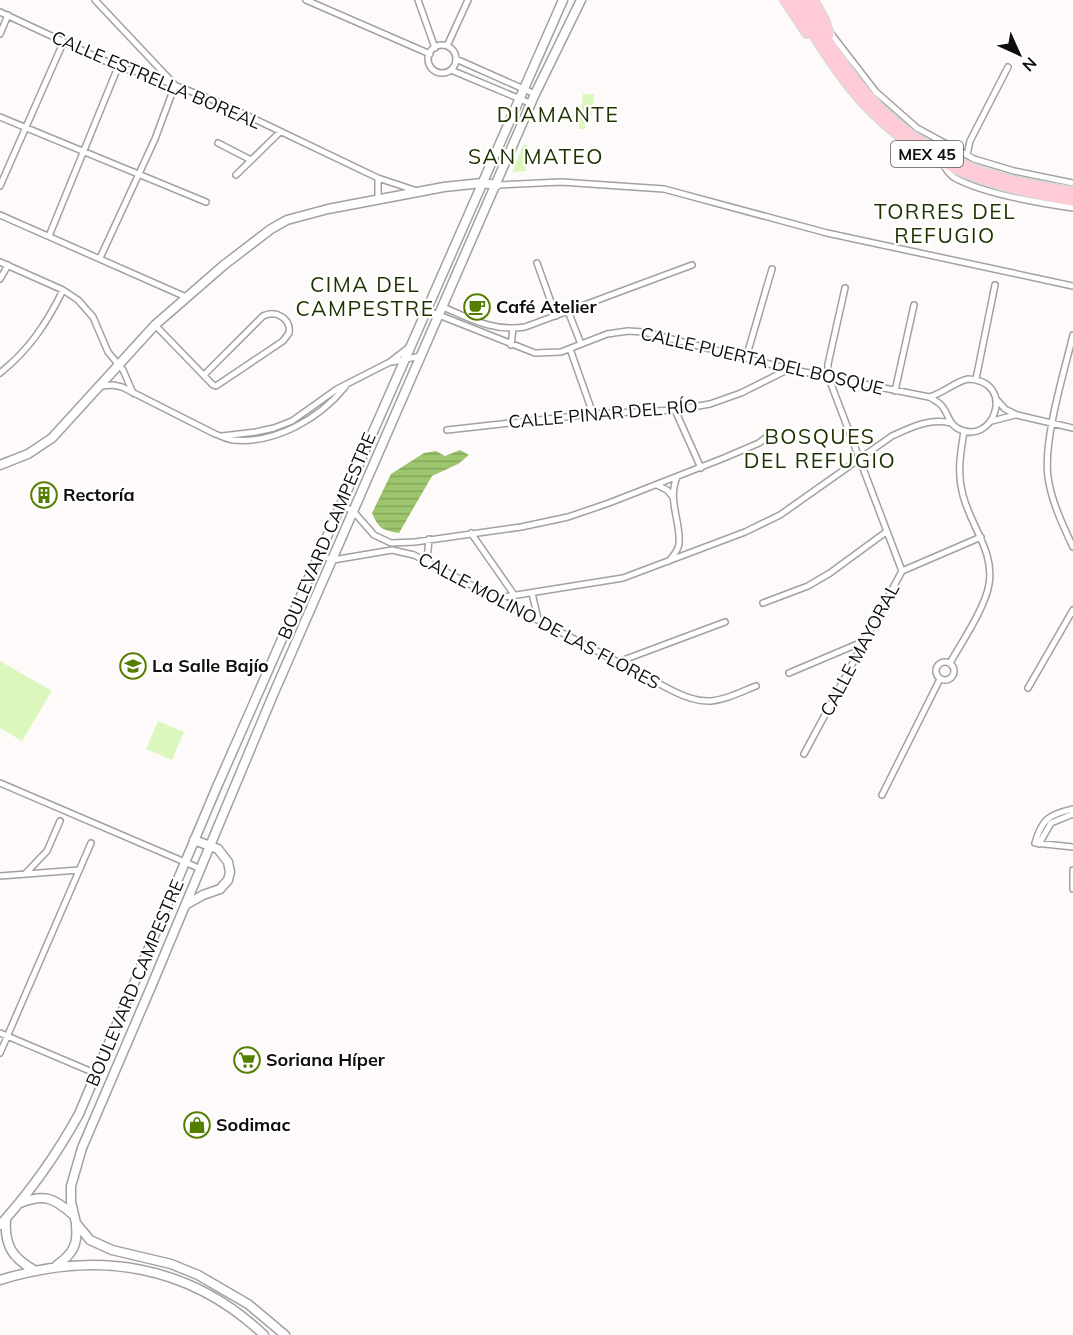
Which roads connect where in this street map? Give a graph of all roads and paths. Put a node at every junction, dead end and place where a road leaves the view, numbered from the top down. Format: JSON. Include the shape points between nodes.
{"nodes":[{"id":1,"x":95,"y":0,"type":"edge"},
{"id":2,"x":306,"y":0,"type":"edge"},
{"id":3,"x":418,"y":0,"type":"edge"},
{"id":4,"x":468,"y":0,"type":"edge"},
{"id":5,"x":562,"y":0,"type":"edge"},
{"id":6,"x":580,"y":0,"type":"edge"},
{"id":7,"x":784,"y":0,"type":"edge"},
{"id":8,"x":793,"y":0,"type":"edge"},
{"id":9,"x":803,"y":0,"type":"edge"},
{"id":10,"x":813,"y":0,"type":"edge"},
{"id":11,"x":0,"y":12,"type":"edge"},
{"id":12,"x":8,"y":15,"type":"junction"},
{"id":13,"x":827,"y":28,"type":"junction"},
{"id":14,"x":0,"y":34,"type":"edge"},
{"id":15,"x":63,"y":43,"type":"junction"},
{"id":16,"x":826,"y":44,"type":"junction"},
{"id":17,"x":447,"y":46,"type":"junction"},
{"id":18,"x":435,"y":48,"type":"junction"},
{"id":19,"x":430,"y":54,"type":"junction"},
{"id":20,"x":456,"y":59,"type":"junction"},
{"id":21,"x":118,"y":67,"type":"junction"},
{"id":22,"x":1008,"y":67,"type":"dead end"},
{"id":23,"x":451,"y":70,"type":"junction"},
{"id":24,"x":175,"y":85,"type":"junction"},
{"id":25,"x":523,"y":88,"type":"junction"},
{"id":26,"x":536,"y":94,"type":"junction"},
{"id":27,"x":518,"y":98,"type":"junction"},
{"id":28,"x":532,"y":104,"type":"junction"},
{"id":29,"x":0,"y":117,"type":"edge"},
{"id":30,"x":25,"y":126,"type":"junction"},
{"id":31,"x":280,"y":132,"type":"junction"},
{"id":32,"x":218,"y":142,"type":"dead end"},
{"id":33,"x":84,"y":151,"type":"junction"},
{"id":34,"x":967,"y":155,"type":"junction"},
{"id":35,"x":250,"y":160,"type":"junction"},
{"id":36,"x":137,"y":174,"type":"junction"},
{"id":37,"x":236,"y":175,"type":"dead end"},
{"id":38,"x":378,"y":178,"type":"junction"},
{"id":39,"x":482,"y":183,"type":"junction"},
{"id":40,"x":1073,"y":183,"type":"edge"},
{"id":41,"x":497,"y":185,"type":"junction"},
{"id":42,"x":0,"y":186,"type":"edge"},
{"id":43,"x":419,"y":191,"type":"junction"},
{"id":44,"x":378,"y":200,"type":"junction"},
{"id":45,"x":206,"y":202,"type":"dead end"},
{"id":46,"x":1071,"y":202,"type":"edge"},
{"id":47,"x":0,"y":215,"type":"edge"},
{"id":48,"x":49,"y":236,"type":"junction"},
{"id":49,"x":100,"y":258,"type":"junction"},
{"id":50,"x":0,"y":262,"type":"edge"},
{"id":51,"x":537,"y":263,"type":"dead end"},
{"id":52,"x":8,"y":265,"type":"junction"},
{"id":53,"x":692,"y":265,"type":"dead end"},
{"id":54,"x":772,"y":269,"type":"dead end"},
{"id":55,"x":0,"y":279,"type":"edge"},
{"id":56,"x":995,"y":285,"type":"dead end"},
{"id":57,"x":1073,"y":286,"type":"edge"},
{"id":58,"x":845,"y":288,"type":"dead end"},
{"id":59,"x":63,"y":290,"type":"junction"},
{"id":60,"x":186,"y":297,"type":"junction"},
{"id":61,"x":914,"y":305,"type":"dead end"},
{"id":62,"x":443,"y":307,"type":"junction"},
{"id":63,"x":426,"y":310,"type":"junction"},
{"id":64,"x":568,"y":312,"type":"junction"},
{"id":65,"x":439,"y":316,"type":"junction"},
{"id":66,"x":556,"y":316,"type":"junction"},
{"id":67,"x":155,"y":325,"type":"junction"},
{"id":68,"x":513,"y":329,"type":"junction"},
{"id":69,"x":1073,"y":335,"type":"edge"},
{"id":70,"x":581,"y":344,"type":"junction"},
{"id":71,"x":511,"y":345,"type":"junction"},
{"id":72,"x":1072,"y":345,"type":"edge"},
{"id":73,"x":408,"y":348,"type":"junction"},
{"id":74,"x":570,"y":349,"type":"junction"},
{"id":75,"x":422,"y":356,"type":"junction"},
{"id":76,"x":746,"y":358,"type":"junction"},
{"id":77,"x":402,"y":361,"type":"junction"},
{"id":78,"x":390,"y":362,"type":"junction"},
{"id":79,"x":118,"y":364,"type":"junction"},
{"id":80,"x":789,"y":369,"type":"junction"},
{"id":81,"x":0,"y":373,"type":"edge"},
{"id":82,"x":204,"y":375,"type":"junction"},
{"id":83,"x":828,"y":376,"type":"junction"},
{"id":84,"x":976,"y":379,"type":"junction"},
{"id":85,"x":101,"y":386,"type":"junction"},
{"id":86,"x":896,"y":391,"type":"junction"},
{"id":87,"x":133,"y":394,"type":"junction"},
{"id":88,"x":930,"y":397,"type":"junction"},
{"id":89,"x":996,"y":399,"type":"junction"},
{"id":90,"x":675,"y":410,"type":"junction"},
{"id":91,"x":593,"y":414,"type":"junction"},
{"id":92,"x":1017,"y":415,"type":"junction"},
{"id":93,"x":992,"y":421,"type":"junction"},
{"id":94,"x":951,"y":423,"type":"junction"},
{"id":95,"x":1053,"y":423,"type":"junction"},
{"id":96,"x":1073,"y":428,"type":"edge"},
{"id":97,"x":447,"y":430,"type":"dead end"},
{"id":98,"x":964,"y":431,"type":"junction"},
{"id":99,"x":772,"y":432,"type":"dead end"},
{"id":100,"x":859,"y":459,"type":"junction"},
{"id":101,"x":0,"y":465,"type":"edge"},
{"id":102,"x":701,"y":468,"type":"junction"},
{"id":103,"x":677,"y":477,"type":"junction"},
{"id":104,"x":656,"y":485,"type":"junction"},
{"id":105,"x":673,"y":496,"type":"junction"},
{"id":106,"x":340,"y":505,"type":"junction"},
{"id":107,"x":353,"y":511,"type":"junction"},
{"id":108,"x":886,"y":532,"type":"junction"},
{"id":109,"x":471,"y":533,"type":"junction"},
{"id":110,"x":981,"y":537,"type":"junction"},
{"id":111,"x":429,"y":539,"type":"junction"},
{"id":112,"x":1073,"y":547,"type":"edge"},
{"id":113,"x":320,"y":555,"type":"junction"},
{"id":114,"x":333,"y":560,"type":"junction"},
{"id":115,"x":427,"y":561,"type":"junction"},
{"id":116,"x":668,"y":562,"type":"junction"},
{"id":117,"x":902,"y":571,"type":"junction"},
{"id":118,"x":532,"y":593,"type":"junction"},
{"id":119,"x":515,"y":596,"type":"junction"},
{"id":120,"x":498,"y":598,"type":"junction"},
{"id":121,"x":763,"y":603,"type":"dead end"},
{"id":122,"x":1073,"y":610,"type":"edge"},
{"id":123,"x":538,"y":619,"type":"junction"},
{"id":124,"x":725,"y":622,"type":"dead end"},
{"id":125,"x":867,"y":640,"type":"junction"},
{"id":126,"x":618,"y":662,"type":"junction"},
{"id":127,"x":950,"y":663,"type":"junction"},
{"id":128,"x":789,"y":673,"type":"dead end"},
{"id":129,"x":940,"y":679,"type":"junction"},
{"id":130,"x":756,"y":686,"type":"dead end"},
{"id":131,"x":1028,"y":688,"type":"dead end"},
{"id":132,"x":804,"y":754,"type":"dead end"},
{"id":133,"x":0,"y":783,"type":"edge"},
{"id":134,"x":882,"y":795,"type":"dead end"},
{"id":135,"x":1073,"y":809,"type":"edge"},
{"id":136,"x":1073,"y":814,"type":"edge"},
{"id":137,"x":60,"y":821,"type":"dead end"},
{"id":138,"x":1049,"y":821,"type":"junction"},
{"id":139,"x":194,"y":840,"type":"junction"},
{"id":140,"x":91,"y":843,"type":"dead end"},
{"id":141,"x":210,"y":845,"type":"junction"},
{"id":142,"x":1073,"y":847,"type":"edge"},
{"id":143,"x":186,"y":862,"type":"junction"},
{"id":144,"x":201,"y":869,"type":"junction"},
{"id":145,"x":79,"y":870,"type":"junction"},
{"id":146,"x":1073,"y":870,"type":"edge"},
{"id":147,"x":25,"y":874,"type":"junction"},
{"id":148,"x":0,"y":876,"type":"edge"},
{"id":149,"x":1073,"y":889,"type":"edge"},
{"id":150,"x":186,"y":904,"type":"junction"},
{"id":151,"x":0,"y":1033,"type":"edge"},
{"id":152,"x":7,"y":1036,"type":"junction"},
{"id":153,"x":0,"y":1053,"type":"edge"},
{"id":154,"x":97,"y":1074,"type":"junction"},
{"id":155,"x":20,"y":1203,"type":"junction"},
{"id":156,"x":74,"y":1219,"type":"junction"},
{"id":157,"x":3,"y":1222,"type":"edge"},
{"id":158,"x":55,"y":1266,"type":"junction"},
{"id":159,"x":36,"y":1271,"type":"junction"},
{"id":160,"x":0,"y":1280,"type":"edge"},
{"id":161,"x":264,"y":1335,"type":"edge"},
{"id":162,"x":285,"y":1335,"type":"edge"}],
"edges":[{"from":1,"to":24,"type":"street"},
{"from":2,"to":19,"type":"street"},
{"from":3,"to":18,"type":"street"},
{"from":4,"to":17,"type":"street"},
{"from":5,"to":25,"type":"street","name":"BOULEVARD CAMPESTRE"},
{"from":6,"to":26,"type":"street","name":"BOULEVARD CAMPESTRE"},
{"from":7,"to":16,"type":"main road","via":[[807,32]]},
{"from":8,"to":16,"type":"main road","number":"MEX 45"},
{"from":9,"to":16,"type":"main road","number":"MEX 45"},
{"from":10,"to":13,"type":"main road"},
{"from":11,"to":12,"type":"street","name":"CALLE ESTRELLA BOREAL"},
{"from":12,"to":14,"type":"street"},
{"from":12,"to":15,"type":"street","name":"CALLE ESTRELLA BOREAL"},
{"from":13,"to":16,"type":"main road"},
{"from":13,"to":34,"type":"street","via":[[876,92],[917,128]]},
{"from":15,"to":21,"type":"street","name":"CALLE ESTRELLA BOREAL"},
{"from":15,"to":30,"type":"street"},
{"from":16,"to":46,"type":"main road","number":"MEX 45","via":[[872,100],[932,149],[987,174]]},
{"from":16,"to":46,"type":"main road","number":"MEX 45","via":[[849,86],[877,117],[942,164],[1003,191]]},
{"from":17,"to":18,"type":"street"},
{"from":17,"to":20,"type":"street"},
{"from":18,"to":19,"type":"street"},
{"from":19,"to":23,"type":"street","via":[[429,64],[436,72]]},
{"from":20,"to":23,"type":"street"},
{"from":20,"to":25,"type":"street"},
{"from":21,"to":24,"type":"street","name":"CALLE ESTRELLA BOREAL"},
{"from":21,"to":33,"type":"street"},
{"from":22,"to":34,"type":"street","via":[[970,141]]},
{"from":23,"to":27,"type":"street"},
{"from":24,"to":31,"type":"street","name":"CALLE ESTRELLA BOREAL"},
{"from":24,"to":36,"type":"street"},
{"from":25,"to":26,"type":"street"},
{"from":25,"to":27,"type":"street","name":"BOULEVARD CAMPESTRE"},
{"from":26,"to":28,"type":"street","name":"BOULEVARD CAMPESTRE"},
{"from":27,"to":28,"type":"street"},
{"from":27,"to":39,"type":"street","name":"BOULEVARD CAMPESTRE"},
{"from":28,"to":41,"type":"street","name":"BOULEVARD CAMPESTRE"},
{"from":29,"to":30,"type":"street"},
{"from":30,"to":33,"type":"street"},
{"from":30,"to":42,"type":"street"},
{"from":31,"to":35,"type":"street"},
{"from":31,"to":38,"type":"street","name":"CALLE ESTRELLA BOREAL"},
{"from":32,"to":35,"type":"street"},
{"from":33,"to":36,"type":"street"},
{"from":33,"to":48,"type":"street"},
{"from":34,"to":40,"type":"street","via":[[1014,171]]},
{"from":35,"to":37,"type":"street"},
{"from":36,"to":45,"type":"street"},
{"from":36,"to":49,"type":"street"},
{"from":38,"to":43,"type":"street","name":"CALLE ESTRELLA BOREAL"},
{"from":38,"to":44,"type":"street"},
{"from":39,"to":41,"type":"street"},
{"from":39,"to":43,"type":"street"},
{"from":39,"to":63,"type":"street","name":"BOULEVARD CAMPESTRE"},
{"from":41,"to":57,"type":"street","via":[[561,182],[664,189],[836,236]]},
{"from":41,"to":62,"type":"street","name":"BOULEVARD CAMPESTRE"},
{"from":43,"to":44,"type":"street"},
{"from":44,"to":60,"type":"street","via":[[287,220]]},
{"from":47,"to":48,"type":"street"},
{"from":48,"to":49,"type":"street"},
{"from":49,"to":60,"type":"street"},
{"from":50,"to":52,"type":"street"},
{"from":51,"to":66,"type":"street"},
{"from":52,"to":55,"type":"street"},
{"from":52,"to":59,"type":"street"},
{"from":53,"to":64,"type":"street"},
{"from":54,"to":76,"type":"street"},
{"from":56,"to":84,"type":"street"},
{"from":58,"to":83,"type":"street"},
{"from":59,"to":79,"type":"street","via":[[93,317],[108,352]]},
{"from":59,"to":81,"type":"street","via":[[39,334]]},
{"from":60,"to":67,"type":"street"},
{"from":61,"to":86,"type":"street"},
{"from":62,"to":65,"type":"street","name":"BOULEVARD CAMPESTRE"},
{"from":62,"to":68,"type":"street","via":[[490,327]]},
{"from":63,"to":65,"type":"street","name":"CALLE PUERTA DEL BOSQUE"},
{"from":63,"to":73,"type":"street","name":"BOULEVARD CAMPESTRE"},
{"from":64,"to":66,"type":"street"},
{"from":64,"to":70,"type":"street"},
{"from":65,"to":71,"type":"street","name":"CALLE PUERTA DEL BOSQUE"},
{"from":65,"to":75,"type":"street","name":"BOULEVARD CAMPESTRE"},
{"from":66,"to":68,"type":"street"},
{"from":67,"to":79,"type":"street"},
{"from":67,"to":82,"type":"street"},
{"from":68,"to":71,"type":"street"},
{"from":69,"to":72,"type":"street"},
{"from":70,"to":74,"type":"street","name":"CALLE PUERTA DEL BOSQUE"},
{"from":70,"to":76,"type":"street","name":"CALLE PUERTA DEL BOSQUE","via":[[607,334],[644,332]]},
{"from":71,"to":74,"type":"street","name":"CALLE PUERTA DEL BOSQUE","via":[[545,354]]},
{"from":72,"to":95,"type":"street"},
{"from":73,"to":77,"type":"street","name":"BOULEVARD CAMPESTRE"},
{"from":73,"to":78,"type":"street"},
{"from":74,"to":91,"type":"street"},
{"from":75,"to":77,"type":"street"},
{"from":75,"to":107,"type":"street","name":"BOULEVARD CAMPESTRE"},
{"from":76,"to":80,"type":"street","name":"CALLE PUERTA DEL BOSQUE"},
{"from":77,"to":78,"type":"street"},
{"from":77,"to":106,"type":"street","name":"BOULEVARD CAMPESTRE"},
{"from":78,"to":87,"type":"street","via":[[345,387],[312,417],[278,434],[242,440],[228,439]]},
{"from":79,"to":85,"type":"street"},
{"from":79,"to":87,"type":"street"},
{"from":80,"to":83,"type":"street","name":"CALLE PUERTA DEL BOSQUE"},
{"from":80,"to":90,"type":"street","name":"CALLE PINAR DEL RÍO","via":[[710,404]]},
{"from":82,"to":82,"type":"street","via":[[218,386],[283,342],[290,327],[286,320],[273,313],[263,316]]},
{"from":83,"to":86,"type":"street","name":"CALLE PUERTA DEL BOSQUE"},
{"from":83,"to":100,"type":"street","name":"CALLE MAYORAL"},
{"from":84,"to":88,"type":"street","via":[[960,381]]},
{"from":84,"to":89,"type":"street","via":[[989,386]]},
{"from":85,"to":87,"type":"street","via":[[122,387]]},
{"from":85,"to":101,"type":"street","via":[[52,438],[28,454]]},
{"from":86,"to":88,"type":"street","name":"CALLE PUERTA DEL BOSQUE"},
{"from":88,"to":94,"type":"street","via":[[941,405]]},
{"from":89,"to":92,"type":"street"},
{"from":89,"to":93,"type":"street"},
{"from":90,"to":91,"type":"street","name":"CALLE PINAR DEL RÍO"},
{"from":90,"to":102,"type":"street"},
{"from":91,"to":97,"type":"street","name":"CALLE PINAR DEL RÍO"},
{"from":92,"to":93,"type":"street"},
{"from":92,"to":95,"type":"street"},
{"from":93,"to":98,"type":"street","via":[[979,430]]},
{"from":94,"to":98,"type":"street"},
{"from":94,"to":100,"type":"street","via":[[933,420],[908,428]]},
{"from":95,"to":96,"type":"street"},
{"from":95,"to":112,"type":"street","via":[[1048,476]]},
{"from":98,"to":110,"type":"street","via":[[959,462],[962,493]]},
{"from":99,"to":102,"type":"street","via":[[759,443]]},
{"from":100,"to":108,"type":"street","name":"CALLE MAYORAL"},
{"from":100,"to":116,"type":"street","via":[[780,515]]},
{"from":102,"to":103,"type":"street"},
{"from":103,"to":104,"type":"street"},
{"from":103,"to":105,"type":"street"},
{"from":104,"to":105,"type":"street"},
{"from":104,"to":109,"type":"street","via":[[549,522]]},
{"from":105,"to":116,"type":"street","via":[[679,544]]},
{"from":106,"to":107,"type":"street"},
{"from":106,"to":113,"type":"street","name":"BOULEVARD CAMPESTRE"},
{"from":107,"to":111,"type":"street","via":[[381,539],[398,543]]},
{"from":107,"to":114,"type":"street","name":"BOULEVARD CAMPESTRE"},
{"from":108,"to":117,"type":"street","name":"CALLE MAYORAL"},
{"from":108,"to":121,"type":"street","via":[[808,586]]},
{"from":109,"to":111,"type":"street"},
{"from":109,"to":119,"type":"street"},
{"from":110,"to":117,"type":"street"},
{"from":110,"to":127,"type":"street","via":[[990,567],[989,586]]},
{"from":111,"to":115,"type":"street"},
{"from":113,"to":114,"type":"street"},
{"from":113,"to":139,"type":"street","name":"BOULEVARD CAMPESTRE"},
{"from":114,"to":115,"type":"street","name":"CALLE MOLINO DE LAS FLORES","via":[[392,550]]},
{"from":114,"to":141,"type":"street","name":"BOULEVARD CAMPESTRE"},
{"from":115,"to":120,"type":"street","name":"CALLE MOLINO DE LAS FLORES"},
{"from":116,"to":118,"type":"street","via":[[623,578]]},
{"from":117,"to":125,"type":"street","name":"CALLE MAYORAL"},
{"from":118,"to":119,"type":"street"},
{"from":118,"to":123,"type":"street"},
{"from":119,"to":120,"type":"street"},
{"from":120,"to":123,"type":"street","name":"CALLE MOLINO DE LAS FLORES"},
{"from":122,"to":131,"type":"street"},
{"from":123,"to":126,"type":"street","name":"CALLE MOLINO DE LAS FLORES"},
{"from":124,"to":126,"type":"street"},
{"from":125,"to":128,"type":"street"},
{"from":125,"to":132,"type":"street","name":"CALLE MAYORAL"},
{"from":126,"to":130,"type":"street","name":"CALLE MOLINO DE LAS FLORES","via":[[697,701],[723,699]]},
{"from":127,"to":129,"type":"street","via":[[937,666]]},
{"from":127,"to":129,"type":"street","via":[[955,670],[953,676],[946,681]]},
{"from":129,"to":134,"type":"street"},
{"from":133,"to":143,"type":"street"},
{"from":135,"to":138,"type":"street"},
{"from":136,"to":138,"type":"street"},
{"from":137,"to":147,"type":"street","via":[[47,851]]},
{"from":138,"to":142,"type":"street","via":[[1041,825],[1037,844]]},
{"from":139,"to":141,"type":"street"},
{"from":139,"to":143,"type":"street","name":"BOULEVARD CAMPESTRE"},
{"from":140,"to":145,"type":"street"},
{"from":141,"to":144,"type":"street","name":"BOULEVARD CAMPESTRE"},
{"from":141,"to":150,"type":"street","via":[[228,862],[228,880],[220,889]]},
{"from":143,"to":144,"type":"street"},
{"from":143,"to":154,"type":"street","name":"BOULEVARD CAMPESTRE"},
{"from":144,"to":150,"type":"street","name":"BOULEVARD CAMPESTRE"},
{"from":145,"to":147,"type":"street"},
{"from":145,"to":152,"type":"street"},
{"from":146,"to":149,"type":"street"},
{"from":147,"to":148,"type":"street"},
{"from":150,"to":156,"type":"street","name":"BOULEVARD CAMPESTRE","via":[[77,1161],[71,1186]]},
{"from":151,"to":152,"type":"street"},
{"from":152,"to":153,"type":"street"},
{"from":152,"to":154,"type":"street"},
{"from":154,"to":155,"type":"street","name":"BOULEVARD CAMPESTRE","via":[[64,1141]]},
{"from":155,"to":156,"type":"street","via":[[34,1198],[50,1199],[64,1206]]},
{"from":155,"to":157,"type":"street","name":"BOULEVARD CAMPESTRE"},
{"from":156,"to":158,"type":"street","via":[[74,1250]]},
{"from":156,"to":162,"type":"street","via":[[83,1234],[100,1246],[171,1264],[214,1283]]},
{"from":157,"to":159,"type":"street","via":[[16,1258]]},
{"from":158,"to":159,"type":"street"},
{"from":158,"to":161,"type":"street","via":[[123,1266],[182,1282],[240,1314]]},
{"from":159,"to":160,"type":"street"}]}
